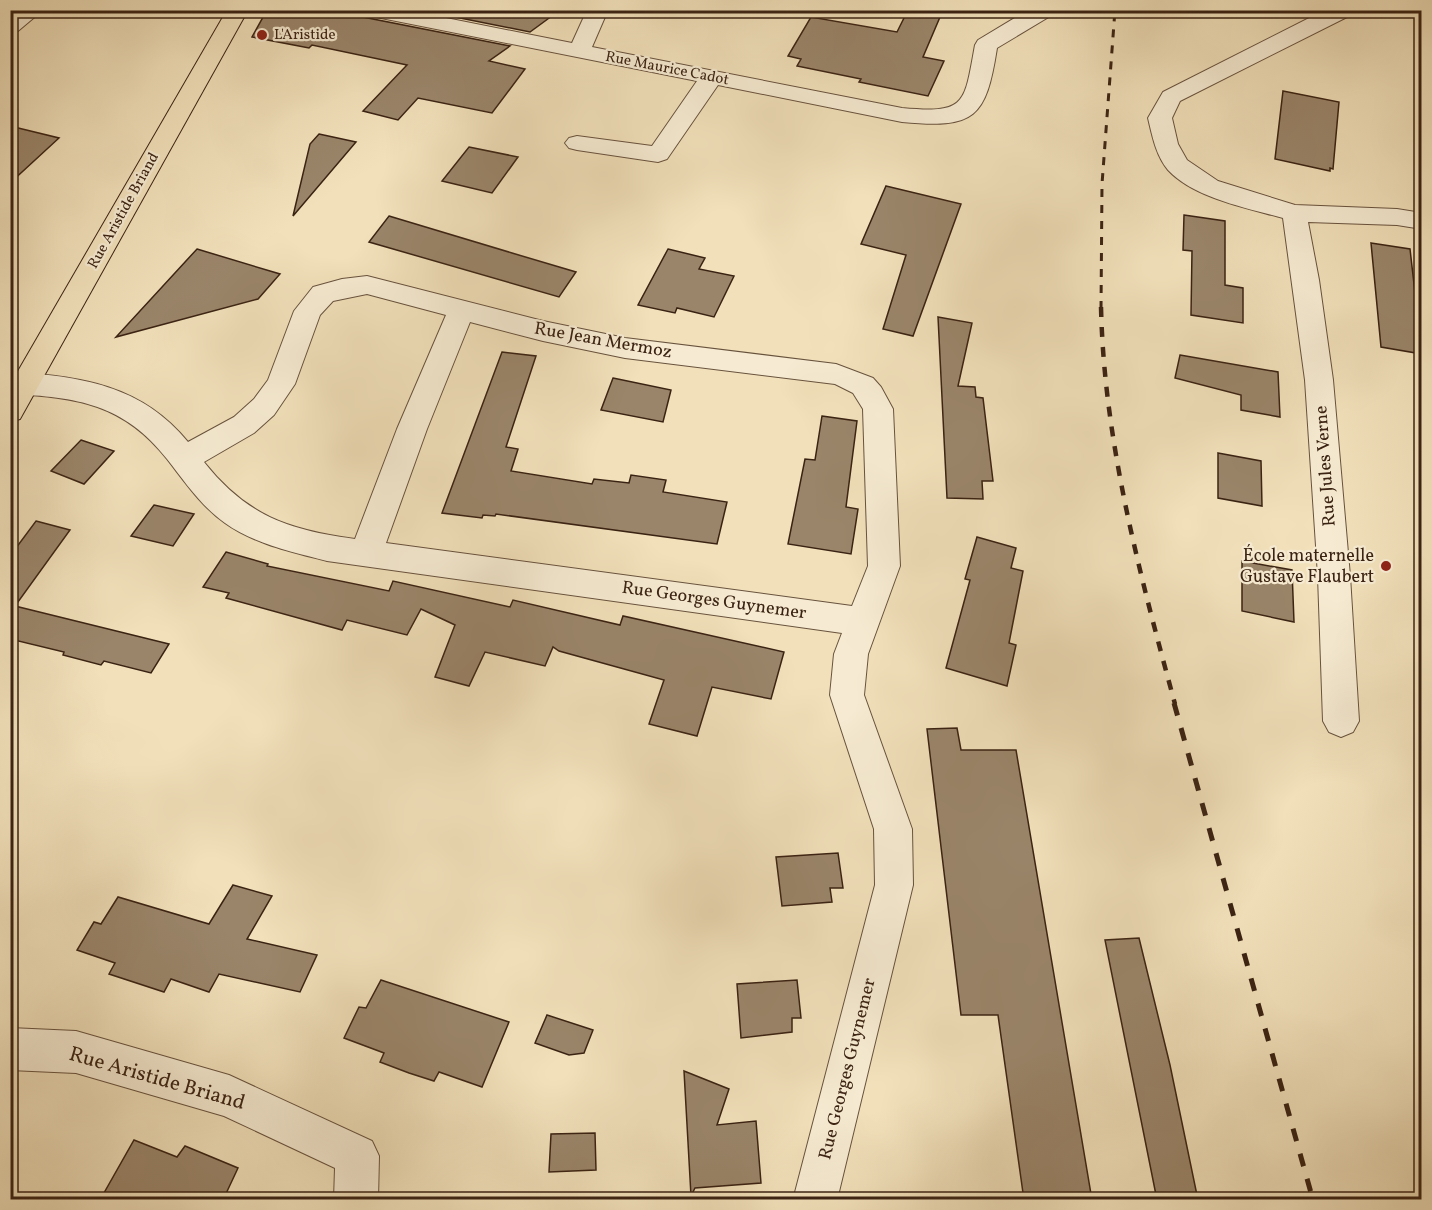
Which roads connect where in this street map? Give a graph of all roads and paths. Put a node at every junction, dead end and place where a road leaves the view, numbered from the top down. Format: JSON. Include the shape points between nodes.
{"nodes":[{"id":1,"x":33,"y":10,"type":"edge"},
{"id":2,"x":238,"y":10,"type":"edge"},
{"id":3,"x":371,"y":10,"type":"edge"},
{"id":4,"x":598,"y":10,"type":"edge"},
{"id":5,"x":1044,"y":10,"type":"edge"},
{"id":6,"x":1343,"y":10,"type":"edge"},
{"id":7,"x":10,"y":26,"type":"edge"},
{"id":8,"x":579,"y":51,"type":"junction"},
{"id":9,"x":712,"y":77,"type":"junction"},
{"id":10,"x":578,"y":143,"type":"dead end"},
{"id":11,"x":1295,"y":213,"type":"junction"},
{"id":12,"x":1422,"y":221,"type":"edge"},
{"id":13,"x":461,"y":310,"type":"junction"},
{"id":14,"x":16,"y":393,"type":"edge"},
{"id":15,"x":184,"y":459,"type":"junction"},
{"id":16,"x":366,"y":553,"type":"junction"},
{"id":17,"x":863,"y":622,"type":"junction"},
{"id":18,"x":1341,"y":721,"type":"dead end"},
{"id":19,"x":10,"y":1049,"type":"edge"},
{"id":20,"x":356,"y":1200,"type":"edge"},
{"id":21,"x":815,"y":1200,"type":"edge"}],
"edges":[{"from":1,"to":7,"type":"street"},
{"from":2,"to":14,"type":"main road","name":"Rue Aristide Briand"},
{"from":3,"to":8,"type":"street","name":"Rue Maurice Cadot"},
{"from":4,"to":8,"type":"street"},
{"from":5,"to":9,"type":"street","name":"Rue Maurice Cadot","via":[[986,45],[975,98],[964,111],[933,118]]},
{"from":6,"to":11,"type":"street","via":[[1171,97],[1160,118],[1166,144],[1177,165],[1209,187]]},
{"from":8,"to":9,"type":"street","name":"Rue Maurice Cadot"},
{"from":9,"to":10,"type":"street","via":[[658,154]]},
{"from":11,"to":12,"type":"street"},
{"from":11,"to":18,"type":"street","name":"Rue Jules Verne","via":[[1319,380]]},
{"from":13,"to":15,"type":"street","name":"Rue Jean Mermoz","via":[[367,285],[323,294],[308,311],[280,384],[264,407],[243,425]]},
{"from":13,"to":16,"type":"street"},
{"from":13,"to":17,"type":"street","name":"Rue Jean Mermoz","via":[[625,348],[836,374],[859,381],[872,392],[878,409],[884,566]]},
{"from":14,"to":15,"type":"street","name":"Rue Georges Guynemer","via":[[89,391],[133,407],[162,432]]},
{"from":15,"to":16,"type":"street","name":"Rue Georges Guynemer","via":[[208,490],[236,514],[273,534]]},
{"from":16,"to":17,"type":"street","name":"Rue Georges Guynemer"},
{"from":17,"to":21,"type":"street","name":"Rue Georges Guynemer","via":[[851,654],[847,695],[893,829],[894,885]]},
{"from":19,"to":20,"type":"street","name":"Rue Aristide Briand","via":[[76,1052],[229,1096],[357,1156]]}]}
